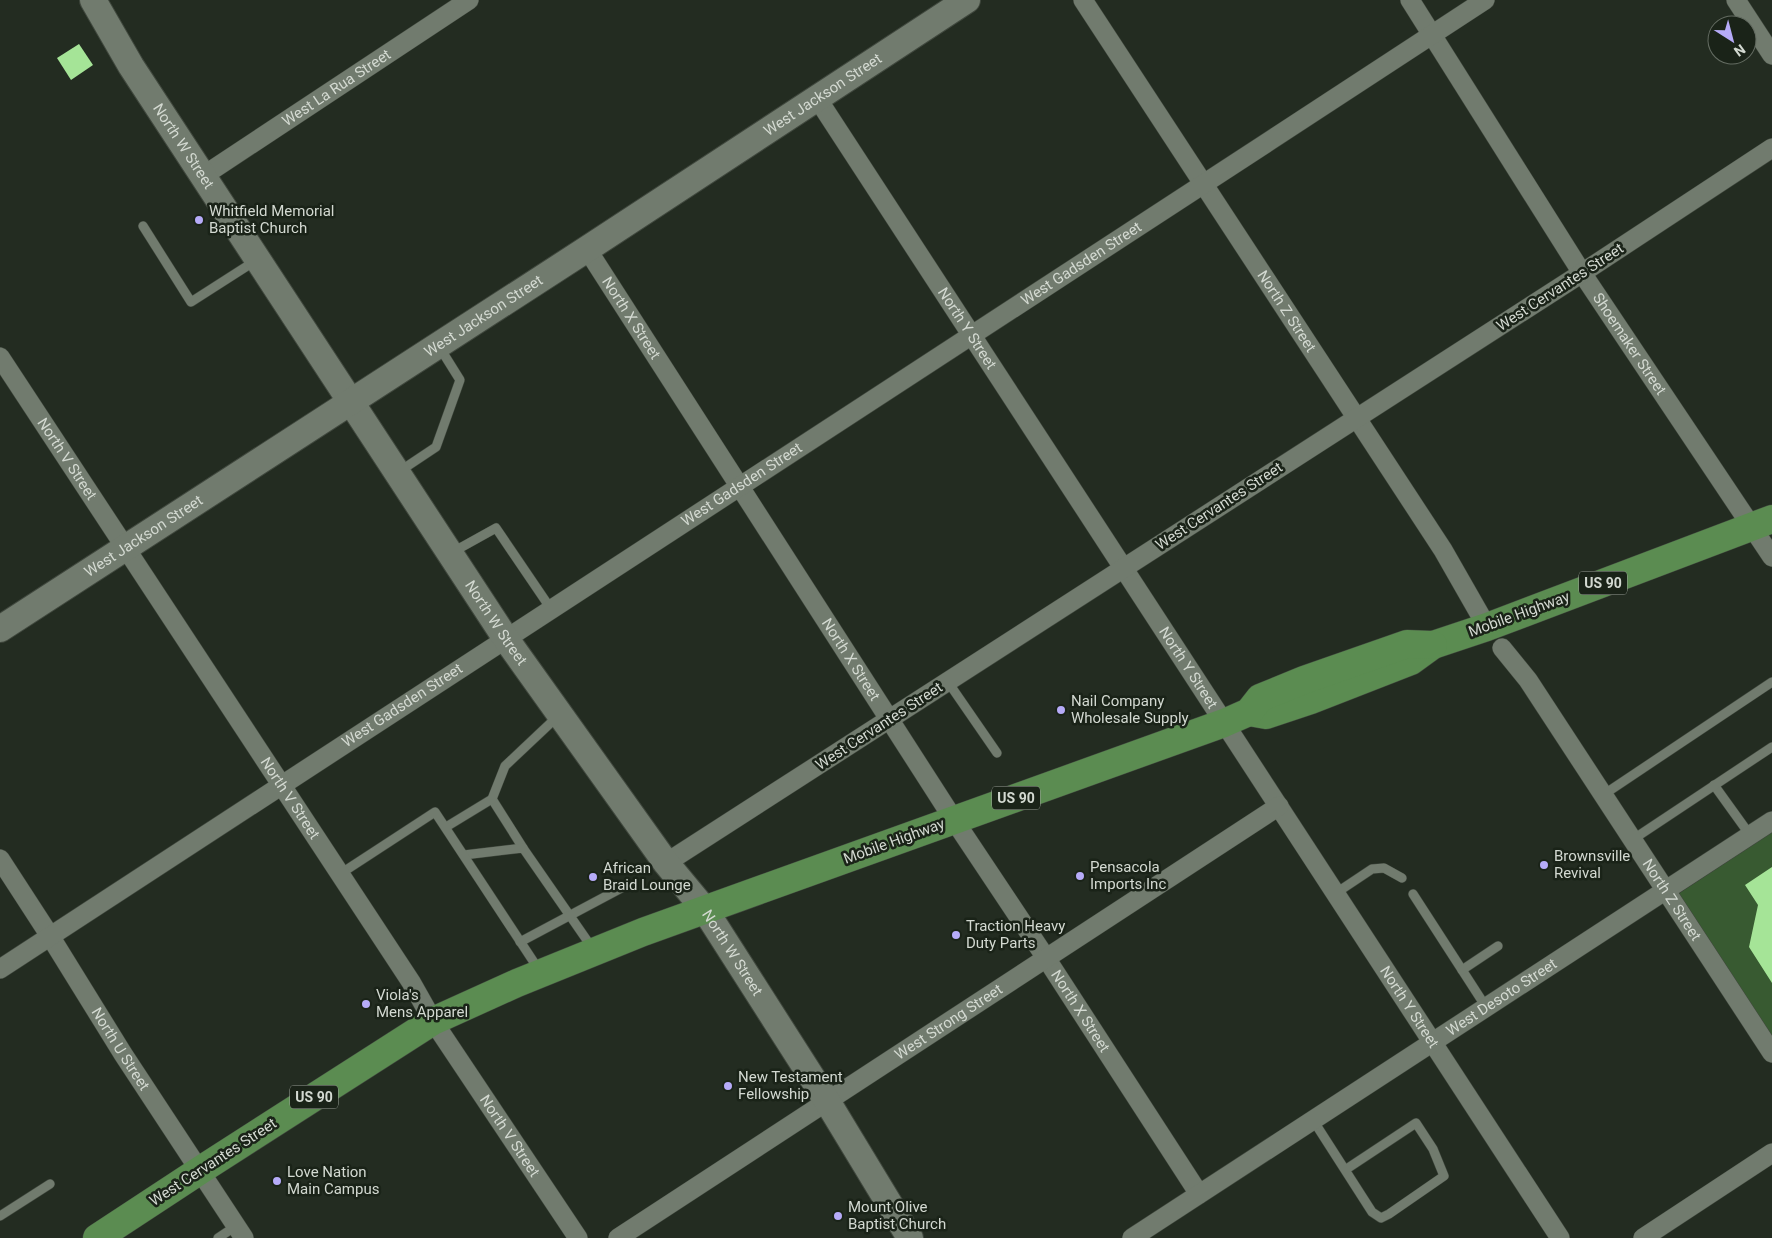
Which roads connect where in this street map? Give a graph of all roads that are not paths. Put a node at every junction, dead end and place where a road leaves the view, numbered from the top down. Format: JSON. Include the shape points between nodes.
{"nodes":[{"id":1,"x":93,"y":0,"type":"edge"},
{"id":2,"x":470,"y":0,"type":"edge"},
{"id":3,"x":968,"y":0,"type":"edge"},
{"id":4,"x":1083,"y":0,"type":"edge"},
{"id":5,"x":1410,"y":0,"type":"edge"},
{"id":6,"x":1485,"y":0,"type":"edge"},
{"id":7,"x":1736,"y":0,"type":"edge"},
{"id":8,"x":1433,"y":34,"type":"junction"},
{"id":9,"x":1772,"y":55,"type":"edge"},
{"id":10,"x":817,"y":98,"type":"junction"},
{"id":11,"x":1772,"y":148,"type":"edge"},
{"id":12,"x":204,"y":176,"type":"junction"},
{"id":13,"x":1203,"y":184,"type":"junction"},
{"id":14,"x":143,"y":226,"type":"dead end"},
{"id":15,"x":588,"y":249,"type":"junction"},
{"id":16,"x":258,"y":259,"type":"junction"},
{"id":17,"x":1582,"y":273,"type":"junction"},
{"id":18,"x":972,"y":336,"type":"junction"},
{"id":19,"x":438,"y":346,"type":"junction"},
{"id":20,"x":0,"y":357,"type":"edge"},
{"id":21,"x":350,"y":402,"type":"junction"},
{"id":22,"x":1358,"y":418,"type":"junction"},
{"id":23,"x":397,"y":473,"type":"junction"},
{"id":24,"x":739,"y":485,"type":"junction"},
{"id":25,"x":1762,"y":523,"type":"edge"},
{"id":26,"x":125,"y":548,"type":"junction"},
{"id":27,"x":450,"y":554,"type":"junction"},
{"id":28,"x":1772,"y":558,"type":"edge"},
{"id":29,"x":1124,"y":567,"type":"junction"},
{"id":30,"x":551,"y":609,"type":"junction"},
{"id":31,"x":0,"y":629,"type":"edge"},
{"id":32,"x":1495,"y":637,"type":"junction"},
{"id":33,"x":506,"y":639,"type":"junction"},
{"id":34,"x":948,"y":682,"type":"junction"},
{"id":35,"x":1772,"y":682,"type":"edge"},
{"id":36,"x":560,"y":714,"type":"junction"},
{"id":37,"x":890,"y":720,"type":"junction"},
{"id":38,"x":1224,"y":723,"type":"junction"},
{"id":39,"x":1772,"y":747,"type":"edge"},
{"id":40,"x":996,"y":753,"type":"dead end"},
{"id":41,"x":281,"y":785,"type":"junction"},
{"id":42,"x":1714,"y":785,"type":"junction"},
{"id":43,"x":1603,"y":795,"type":"junction"},
{"id":44,"x":492,"y":799,"type":"junction"},
{"id":45,"x":1279,"y":806,"type":"junction"},
{"id":46,"x":954,"y":820,"type":"junction"},
{"id":47,"x":1772,"y":821,"type":"edge"},
{"id":48,"x":446,"y":827,"type":"junction"},
{"id":49,"x":1750,"y":835,"type":"junction"},
{"id":50,"x":1632,"y":840,"type":"junction"},
{"id":51,"x":523,"y":848,"type":"junction"},
{"id":52,"x":464,"y":855,"type":"junction"},
{"id":53,"x":0,"y":859,"type":"edge"},
{"id":54,"x":666,"y":863,"type":"junction"},
{"id":55,"x":340,"y":874,"type":"junction"},
{"id":56,"x":1402,"y":878,"type":"dead end"},
{"id":57,"x":627,"y":884,"type":"dead end"},
{"id":58,"x":1665,"y":890,"type":"junction"},
{"id":59,"x":1336,"y":893,"type":"junction"},
{"id":60,"x":1413,"y":894,"type":"dead end"},
{"id":61,"x":705,"y":910,"type":"junction"},
{"id":62,"x":570,"y":916,"type":"junction"},
{"id":63,"x":50,"y":936,"type":"junction"},
{"id":64,"x":520,"y":942,"type":"junction"},
{"id":65,"x":1498,"y":946,"type":"dead end"},
{"id":66,"x":594,"y":951,"type":"junction"},
{"id":67,"x":1046,"y":958,"type":"junction"},
{"id":68,"x":0,"y":969,"type":"edge"},
{"id":69,"x":1462,"y":970,"type":"junction"},
{"id":70,"x":540,"y":973,"type":"junction"},
{"id":71,"x":1486,"y":1007,"type":"junction"},
{"id":72,"x":434,"y":1022,"type":"junction"},
{"id":73,"x":1433,"y":1042,"type":"junction"},
{"id":74,"x":1772,"y":1053,"type":"edge"},
{"id":75,"x":827,"y":1101,"type":"junction"},
{"id":76,"x":1313,"y":1120,"type":"junction"},
{"id":77,"x":1772,"y":1154,"type":"edge"},
{"id":78,"x":1345,"y":1170,"type":"junction"},
{"id":79,"x":199,"y":1171,"type":"junction"},
{"id":80,"x":50,"y":1184,"type":"dead end"},
{"id":81,"x":1199,"y":1194,"type":"junction"},
{"id":82,"x":0,"y":1216,"type":"edge"},
{"id":83,"x":240,"y":1232,"type":"edge"},
{"id":84,"x":97,"y":1238,"type":"edge"},
{"id":85,"x":218,"y":1238,"type":"edge"},
{"id":86,"x":578,"y":1238,"type":"edge"},
{"id":87,"x":618,"y":1238,"type":"edge"},
{"id":88,"x":910,"y":1238,"type":"edge"},
{"id":89,"x":1132,"y":1238,"type":"edge"},
{"id":90,"x":1560,"y":1238,"type":"edge"},
{"id":91,"x":1643,"y":1238,"type":"edge"}],
"edges":[{"from":1,"to":12,"type":"main road","name":"North W Street"},
{"from":2,"to":12,"type":"street","name":"West La Rua Street"},
{"from":3,"to":10,"type":"main road","name":"West Jackson Street"},
{"from":4,"to":13,"type":"street","name":"North Z Street"},
{"from":5,"to":8,"type":"street","name":"Shoemaker Street"},
{"from":6,"to":8,"type":"street","name":"West Gadsden Street"},
{"from":7,"to":9,"type":"street"},
{"from":8,"to":13,"type":"street","name":"West Gadsden Street"},
{"from":8,"to":17,"type":"street","name":"Shoemaker Street"},
{"from":10,"to":15,"type":"main road","name":"West Jackson Street"},
{"from":10,"to":18,"type":"street","name":"North Y Street"},
{"from":11,"to":17,"type":"street","name":"West Cervantes Street"},
{"from":12,"to":16,"type":"main road","name":"North W Street"},
{"from":13,"to":18,"type":"street","name":"West Gadsden Street"},
{"from":13,"to":22,"type":"street","name":"North Z Street"},
{"from":14,"to":16,"type":"lane","via":[[191,302]]},
{"from":15,"to":19,"type":"main road","name":"West Jackson Street"},
{"from":15,"to":24,"type":"street","name":"North X Street"},
{"from":16,"to":21,"type":"main road","name":"North W Street"},
{"from":17,"to":22,"type":"street","name":"West Cervantes Street"},
{"from":17,"to":25,"type":"street","name":"Shoemaker Street"},
{"from":18,"to":24,"type":"street","name":"West Gadsden Street"},
{"from":18,"to":29,"type":"street","name":"North Y Street"},
{"from":19,"to":21,"type":"main road","name":"West Jackson Street"},
{"from":19,"to":23,"type":"lane","via":[[460,380],[436,447]]},
{"from":20,"to":26,"type":"street","name":"North V Street"},
{"from":21,"to":23,"type":"main road","name":"North W Street"},
{"from":21,"to":26,"type":"main road","name":"West Jackson Street"},
{"from":22,"to":29,"type":"street","name":"West Cervantes Street"},
{"from":22,"to":32,"type":"street","name":"North Z Street"},
{"from":23,"to":27,"type":"main road","name":"North W Street"},
{"from":24,"to":30,"type":"street","name":"West Gadsden Street"},
{"from":24,"to":37,"type":"street","name":"North X Street"},
{"from":25,"to":28,"type":"street","name":"Shoemaker Street"},
{"from":25,"to":32,"type":"main road","name":"Mobile Highway","number":"US 90"},
{"from":26,"to":31,"type":"main road","name":"West Jackson Street"},
{"from":26,"to":41,"type":"street","name":"North V Street"},
{"from":27,"to":30,"type":"lane","via":[[496,528]]},
{"from":27,"to":33,"type":"main road","name":"North W Street"},
{"from":29,"to":34,"type":"street","name":"West Cervantes Street"},
{"from":29,"to":38,"type":"street","name":"North Y Street"},
{"from":30,"to":33,"type":"street","name":"West Gadsden Street"},
{"from":32,"to":38,"type":"main road","name":"Mobile Highway","number":"US 90","via":[[1433,645],[1411,661],[1311,700],[1266,716],[1249,712]]},
{"from":32,"to":43,"type":"street","name":"North Z Street","via":[[1528,680]]},
{"from":33,"to":36,"type":"main road","name":"North W Street"},
{"from":33,"to":41,"type":"street","name":"West Gadsden Street"},
{"from":34,"to":37,"type":"street","name":"West Cervantes Street"},
{"from":34,"to":40,"type":"lane"},
{"from":35,"to":43,"type":"lane"},
{"from":36,"to":44,"type":"lane","via":[[505,766]]},
{"from":36,"to":54,"type":"main road","name":"North W Street"},
{"from":37,"to":46,"type":"street","name":"North X Street"},
{"from":37,"to":54,"type":"street","name":"West Cervantes Street"},
{"from":38,"to":45,"type":"street","name":"North Y Street"},
{"from":38,"to":46,"type":"main road","name":"Mobile Highway","number":"US 90"},
{"from":39,"to":42,"type":"lane"},
{"from":41,"to":55,"type":"street","name":"North V Street"},
{"from":41,"to":63,"type":"street","name":"West Gadsden Street"},
{"from":42,"to":49,"type":"lane"},
{"from":42,"to":50,"type":"lane"},
{"from":43,"to":50,"type":"street","name":"North Z Street"},
{"from":44,"to":48,"type":"lane"},
{"from":44,"to":51,"type":"lane"},
{"from":45,"to":59,"type":"street","name":"North Y Street"},
{"from":45,"to":67,"type":"street","name":"West Strong Street"},
{"from":46,"to":61,"type":"main road","name":"Mobile Highway","number":"US 90"},
{"from":46,"to":67,"type":"street","name":"North X Street"},
{"from":47,"to":49,"type":"street","name":"West Desoto Street"},
{"from":48,"to":52,"type":"lane"},
{"from":48,"to":55,"type":"lane","via":[[435,812]]},
{"from":49,"to":58,"type":"street","name":"West Desoto Street"},
{"from":50,"to":58,"type":"street","name":"North Z Street"},
{"from":51,"to":52,"type":"lane"},
{"from":51,"to":62,"type":"lane"},
{"from":52,"to":64,"type":"lane"},
{"from":53,"to":63,"type":"street","name":"North U Street"},
{"from":54,"to":61,"type":"main road","name":"North W Street"},
{"from":55,"to":72,"type":"street","name":"North V Street"},
{"from":56,"to":59,"type":"lane","via":[[1384,868],[1372,869]]},
{"from":57,"to":62,"type":"lane"},
{"from":58,"to":71,"type":"street","name":"West Desoto Street"},
{"from":58,"to":74,"type":"street","name":"North Z Street"},
{"from":59,"to":73,"type":"street","name":"North Y Street"},
{"from":60,"to":69,"type":"lane"},
{"from":61,"to":66,"type":"main road","name":"Mobile Highway","number":"US 90"},
{"from":61,"to":75,"type":"main road","name":"North W Street"},
{"from":62,"to":64,"type":"lane"},
{"from":62,"to":66,"type":"lane"},
{"from":63,"to":68,"type":"street","name":"West Gadsden Street"},
{"from":63,"to":79,"type":"street","name":"North U Street"},
{"from":64,"to":70,"type":"lane"},
{"from":65,"to":69,"type":"lane"},
{"from":66,"to":70,"type":"main road","name":"Mobile Highway","number":"US 90"},
{"from":67,"to":75,"type":"street","name":"West Strong Street"},
{"from":67,"to":81,"type":"street","name":"North X Street"},
{"from":69,"to":71,"type":"lane"},
{"from":70,"to":72,"type":"main road","name":"West Cervantes Street","number":"US 90"},
{"from":71,"to":73,"type":"street","name":"West Desoto Street"},
{"from":72,"to":79,"type":"main road","name":"West Cervantes Street","number":"US 90"},
{"from":72,"to":86,"type":"street","name":"North V Street"},
{"from":73,"to":76,"type":"street","name":"West Desoto Street"},
{"from":73,"to":90,"type":"street","name":"North Y Street"},
{"from":75,"to":87,"type":"street","name":"West Strong Street"},
{"from":75,"to":88,"type":"main road","name":"North W Street"},
{"from":76,"to":78,"type":"lane"},
{"from":76,"to":81,"type":"street","name":"West Desoto Street"},
{"from":77,"to":91,"type":"street"},
{"from":78,"to":78,"type":"lane","via":[[1372,1212],[1381,1218],[1444,1176],[1433,1149],[1416,1123]]},
{"from":79,"to":83,"type":"street","name":"North U Street"},
{"from":79,"to":84,"type":"main road","name":"West Cervantes Street","number":"US 90"},
{"from":80,"to":82,"type":"lane"},
{"from":81,"to":89,"type":"street","name":"West Desoto Street"},
{"from":83,"to":85,"type":"lane"}]}
